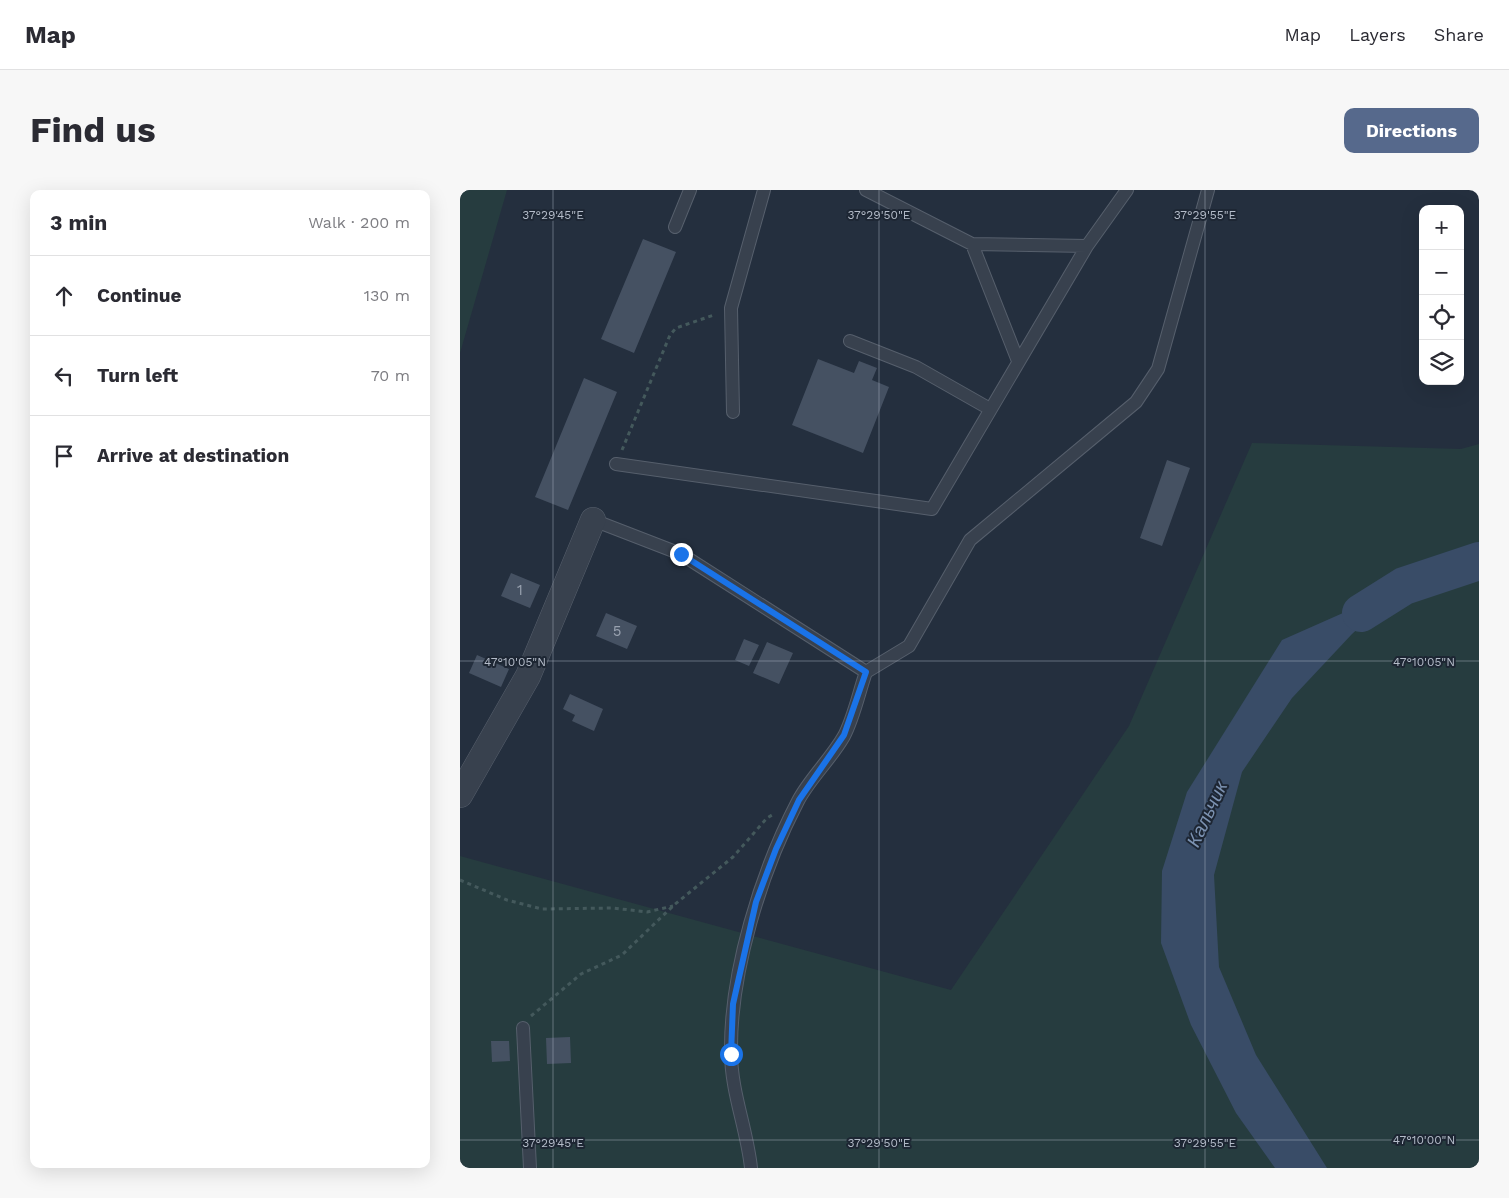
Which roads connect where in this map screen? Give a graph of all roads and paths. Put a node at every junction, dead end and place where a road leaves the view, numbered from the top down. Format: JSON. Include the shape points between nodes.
{"nodes":[{"id":1,"x":690,"y":190,"type":"edge"},
{"id":2,"x":764,"y":190,"type":"edge"},
{"id":3,"x":866,"y":190,"type":"edge"},
{"id":4,"x":1126,"y":190,"type":"edge"},
{"id":5,"x":1208,"y":190,"type":"edge"},
{"id":6,"x":676,"y":227,"type":"dead end"},
{"id":7,"x":972,"y":244,"type":"junction"},
{"id":8,"x":1087,"y":246,"type":"junction"},
{"id":9,"x":731,"y":308,"type":"junction"},
{"id":10,"x":850,"y":341,"type":"dead end"},
{"id":11,"x":1018,"y":361,"type":"junction"},
{"id":12,"x":990,"y":409,"type":"junction"},
{"id":13,"x":733,"y":412,"type":"dead end"},
{"id":14,"x":616,"y":464,"type":"joint"},
{"id":15,"x":592,"y":520,"type":"joint"},
{"id":16,"x":866,"y":672,"type":"junction"},
{"id":17,"x":460,"y":795,"type":"edge"},
{"id":18,"x":799,"y":800,"type":"junction"},
{"id":19,"x":460,"y":880,"type":"edge"},
{"id":20,"x":674,"y":905,"type":"junction"},
{"id":21,"x":523,"y":1028,"type":"joint"},
{"id":22,"x":530,"y":1168,"type":"edge"},
{"id":23,"x":751,"y":1168,"type":"edge"}],
"edges":[{"from":1,"to":6,"type":"lane"},
{"from":2,"to":9,"type":"lane"},
{"from":3,"to":7,"type":"lane"},
{"from":4,"to":8,"type":"lane"},
{"from":5,"to":16,"type":"lane","via":[[1158,369],[1136,402],[970,540],[909,646]]},
{"from":7,"to":8,"type":"lane"},
{"from":7,"to":11,"type":"lane"},
{"from":8,"to":11,"type":"lane"},
{"from":9,"to":13,"type":"lane"},
{"from":9,"to":14,"type":"path","via":[[676,328],[670,335]]},
{"from":10,"to":12,"type":"lane","via":[[916,367]]},
{"from":11,"to":12,"type":"lane"},
{"from":12,"to":14,"type":"lane","via":[[932,509]]},
{"from":15,"to":16,"type":"lane","via":[[681,554]]},
{"from":15,"to":17,"type":"street","via":[[528,676]]},
{"from":16,"to":18,"type":"lane","via":[[844,735]]},
{"from":18,"to":20,"type":"path","via":[[766,818],[733,857]]},
{"from":18,"to":23,"type":"lane","via":[[756,902],[733,1004],[731,1054]]},
{"from":19,"to":20,"type":"path","via":[[507,900],[542,909],[612,908],[646,912]]},
{"from":20,"to":21,"type":"path","via":[[622,955],[581,974],[528,1018]]},
{"from":21,"to":22,"type":"lane"}]}
